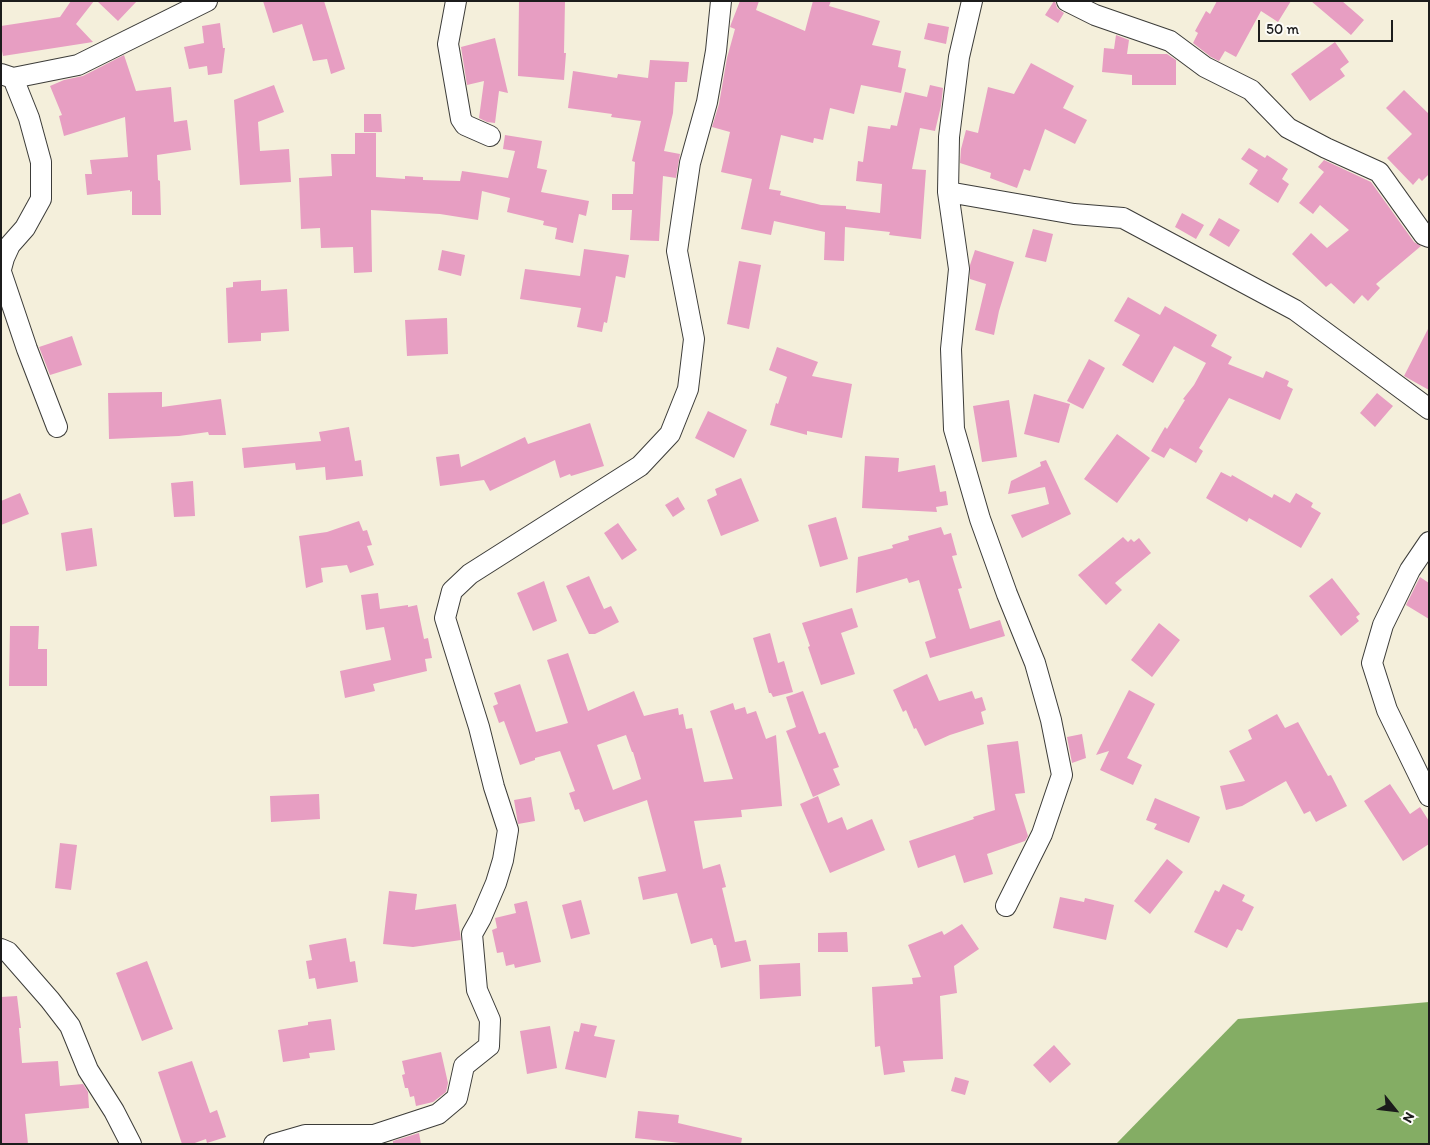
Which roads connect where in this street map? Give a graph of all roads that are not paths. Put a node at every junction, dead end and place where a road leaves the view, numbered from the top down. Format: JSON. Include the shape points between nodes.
{"nodes":[{"id":1,"x":207,"y":1,"type":"edge"},
{"id":2,"x":456,"y":1,"type":"edge"},
{"id":3,"x":722,"y":1,"type":"edge"},
{"id":4,"x":972,"y":1,"type":"edge"},
{"id":5,"x":1067,"y":1,"type":"edge"},
{"id":6,"x":7,"y":76,"type":"edge"},
{"id":7,"x":490,"y":136,"type":"dead end"},
{"id":8,"x":948,"y":192,"type":"junction"},
{"id":9,"x":1429,"y":237,"type":"edge"},
{"id":10,"x":1,"y":270,"type":"edge"},
{"id":11,"x":1429,"y":409,"type":"edge"},
{"id":12,"x":57,"y":427,"type":"dead end"},
{"id":13,"x":1429,"y":542,"type":"edge"},
{"id":14,"x":1429,"y":796,"type":"edge"},
{"id":15,"x":1006,"y":906,"type":"dead end"},
{"id":16,"x":1,"y":949,"type":"edge"},
{"id":17,"x":131,"y":1144,"type":"edge"},
{"id":18,"x":274,"y":1144,"type":"edge"}],
"edges":[{"from":1,"to":6,"type":"street","via":[[78,65]]},
{"from":2,"to":7,"type":"street","via":[[448,44],[460,119],[465,125]]},
{"from":3,"to":18,"type":"street","via":[[707,102],[690,163],[677,251],[694,338],[688,390],[670,434],[640,466],[470,574],[452,591],[446,618],[508,830],[496,883],[472,934],[477,990],[490,1020],[489,1046],[464,1066],[457,1098],[438,1114],[374,1135],[305,1135]]},
{"from":4,"to":8,"type":"street","via":[[959,56],[950,128]]},
{"from":5,"to":9,"type":"street","via":[[1095,15],[1170,41],[1205,67],[1251,90],[1288,128],[1379,172],[1424,235]]},
{"from":6,"to":10,"type":"street","via":[[29,118],[41,162],[41,199],[25,228],[10,245]]},
{"from":8,"to":11,"type":"street","via":[[1074,214],[1123,218],[1295,310]]},
{"from":8,"to":15,"type":"street","via":[[959,269],[951,349],[954,429],[980,520],[1034,663],[1051,720],[1062,775],[1042,834]]},
{"from":10,"to":12,"type":"street"},
{"from":13,"to":14,"type":"street","via":[[1410,570],[1383,625],[1372,662],[1387,710]]},
{"from":16,"to":17,"type":"street","via":[[8,952],[70,1026],[88,1070]]}]}
